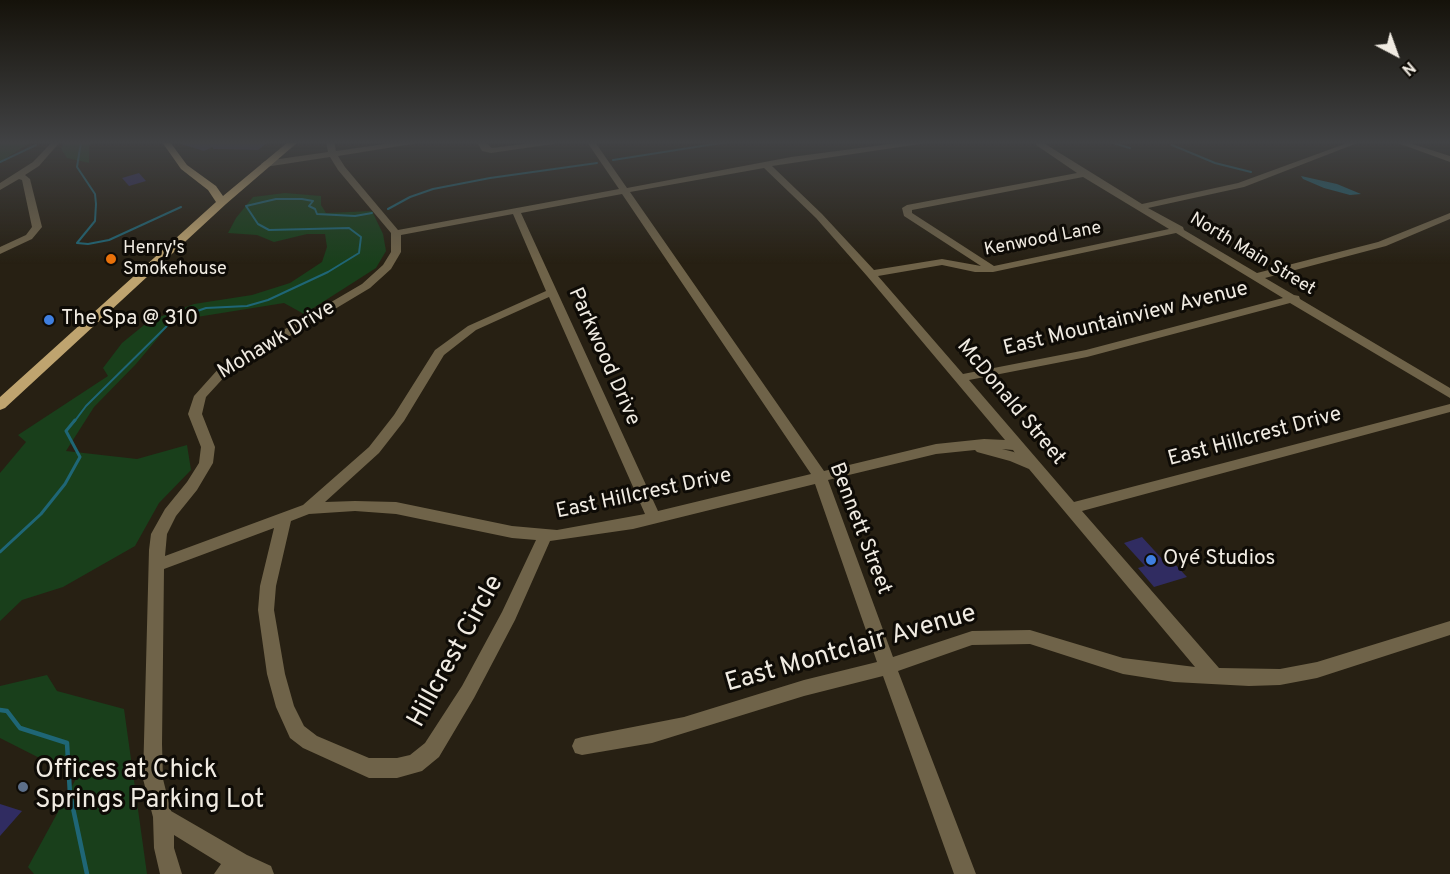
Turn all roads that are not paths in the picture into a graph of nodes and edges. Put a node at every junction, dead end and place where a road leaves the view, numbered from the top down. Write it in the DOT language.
graph roads {
  1 [pos="27,183"];
  2 [pos="205,183"];
  3 [pos="221,183"];
  4 [pos="244,183"];
  5 [pos="354,183"];
  6 [pos="618,183"];
  7 [pos="664,183"];
  8 [pos="784,183"];
  9 [pos="1038,183"];
  10 [pos="1105,183"];
  11 [pos="1247,183"];
  12 [pos="623,190"];
  13 [pos="234,192"];
  14 [pos="222,202"];
  15 [pos="1145,207"];
  16 [pos="516,211"];
  17 [pos="1450,216"];
  18 [pos="1435,222"];
  19 [pos="1181,228"];
  20 [pos="1450,228"];
  21 [pos="396,233"];
  22 [pos="0,251"];
  23 [pos="993,269"];
  24 [pos="871,274"];
  25 [pos="1259,276"];
  26 [pos="552,292"];
  27 [pos="1296,298"];
  28 [pos="960,378"];
  29 [pos="1450,386"];
  30 [pos="1450,394"];
  31 [pos="0,405"];
  32 [pos="1450,408"];
  33 [pos="968,445"];
  34 [pos="1017,445"];
  35 [pos="1036,468"];
  36 [pos="820,477"];
  37 [pos="1071,508"];
  38 [pos="308,509"];
  39 [pos="284,518"];
  40 [pos="654,518"];
  41 [pos="545,536"];
  42 [pos="157,565"];
  43 [pos="1450,628"];
  44 [pos="888,667"];
  45 [pos="1214,676"];
  46 [pos="582,746"];
  47 [pos="163,817"];
  48 [pos="232,868"];
  49 [pos="171,874"];
  50 [pos="263,874"];
  51 [pos="965,874"];
  1 -- 22 [label="street"];
  2 -- 14 [label="main road"];
  3 -- 13 [label="main road"];
  4 -- 13 [label="main road"];
  5 -- 21 [label="street"];
  6 -- 12 [label="street, Bennett Street"];
  7 -- 12 [label="street"];
  8 -- 24 [label="street, McDonald Street"];
  9 -- 23 [label="street"];
  10 -- 15 [label="street, North Main Street"];
  11 -- 15 [label="street"];
  12 -- 16 [label="street"];
  12 -- 36 [label="street, Bennett Street"];
  13 -- 14 [label="main road"];
  14 -- 31 [label="main road"];
  15 -- 19 [label="street, North Main Street"];
  16 -- 21 [label="street"];
  16 -- 26 [label="street, Parkwood Drive"];
  17 -- 18 [label="street"];
  18 -- 20 [label="street"];
  18 -- 25 [label="street"];
  19 -- 23 [label="street, Kenwood Lane"];
  19 -- 25 [label="street, North Main Street"];
  21 -- 42 [label="street, Mohawk Drive"];
  23 -- 24 [label="street, Kenwood Lane"];
  24 -- 28 [label="street, McDonald Street"];
  25 -- 27 [label="street, North Main Street"];
  26 -- 38 [label="street"];
  26 -- 40 [label="street, Parkwood Drive"];
  27 -- 28 [label="street, East Mountainview Avenue"];
  27 -- 29 [label="street, North Main Street"];
  27 -- 30 [label="street, North Main Street"];
  28 -- 34 [label="street, McDonald Street"];
  32 -- 37 [label="street, East Hillcrest Drive"];
  33 -- 34 [label="street, East Hillcrest Drive"];
  33 -- 35 [label="street, East Hillcrest Drive"];
  33 -- 36 [label="street, East Hillcrest Drive"];
  34 -- 35 [label="street, McDonald Street"];
  35 -- 37 [label="street, McDonald Street"];
  36 -- 40 [label="street, East Hillcrest Drive"];
  36 -- 44 [label="street, Bennett Street"];
  37 -- 45 [label="street, McDonald Street"];
  38 -- 39 [label="street, East Hillcrest Drive"];
  38 -- 41 [label="street, East Hillcrest Drive"];
  39 -- 41 [label="street, Hillcrest Circle"];
  39 -- 42 [label="street, East Hillcrest Drive"];
  40 -- 41 [label="street, East Hillcrest Drive"];
  42 -- 47 [label="street, Mohawk Drive"];
  43 -- 45 [label="street, East Montclair Avenue"];
  44 -- 45 [label="street, East Montclair Avenue"];
  44 -- 46 [label="street, East Montclair Avenue"];
  44 -- 51 [label="street, Bennett Street"];
  47 -- 48 [label="street"];
  47 -- 49 [label="street, Mohawk Drive"];
  48 -- 50 [label="street"];
}
